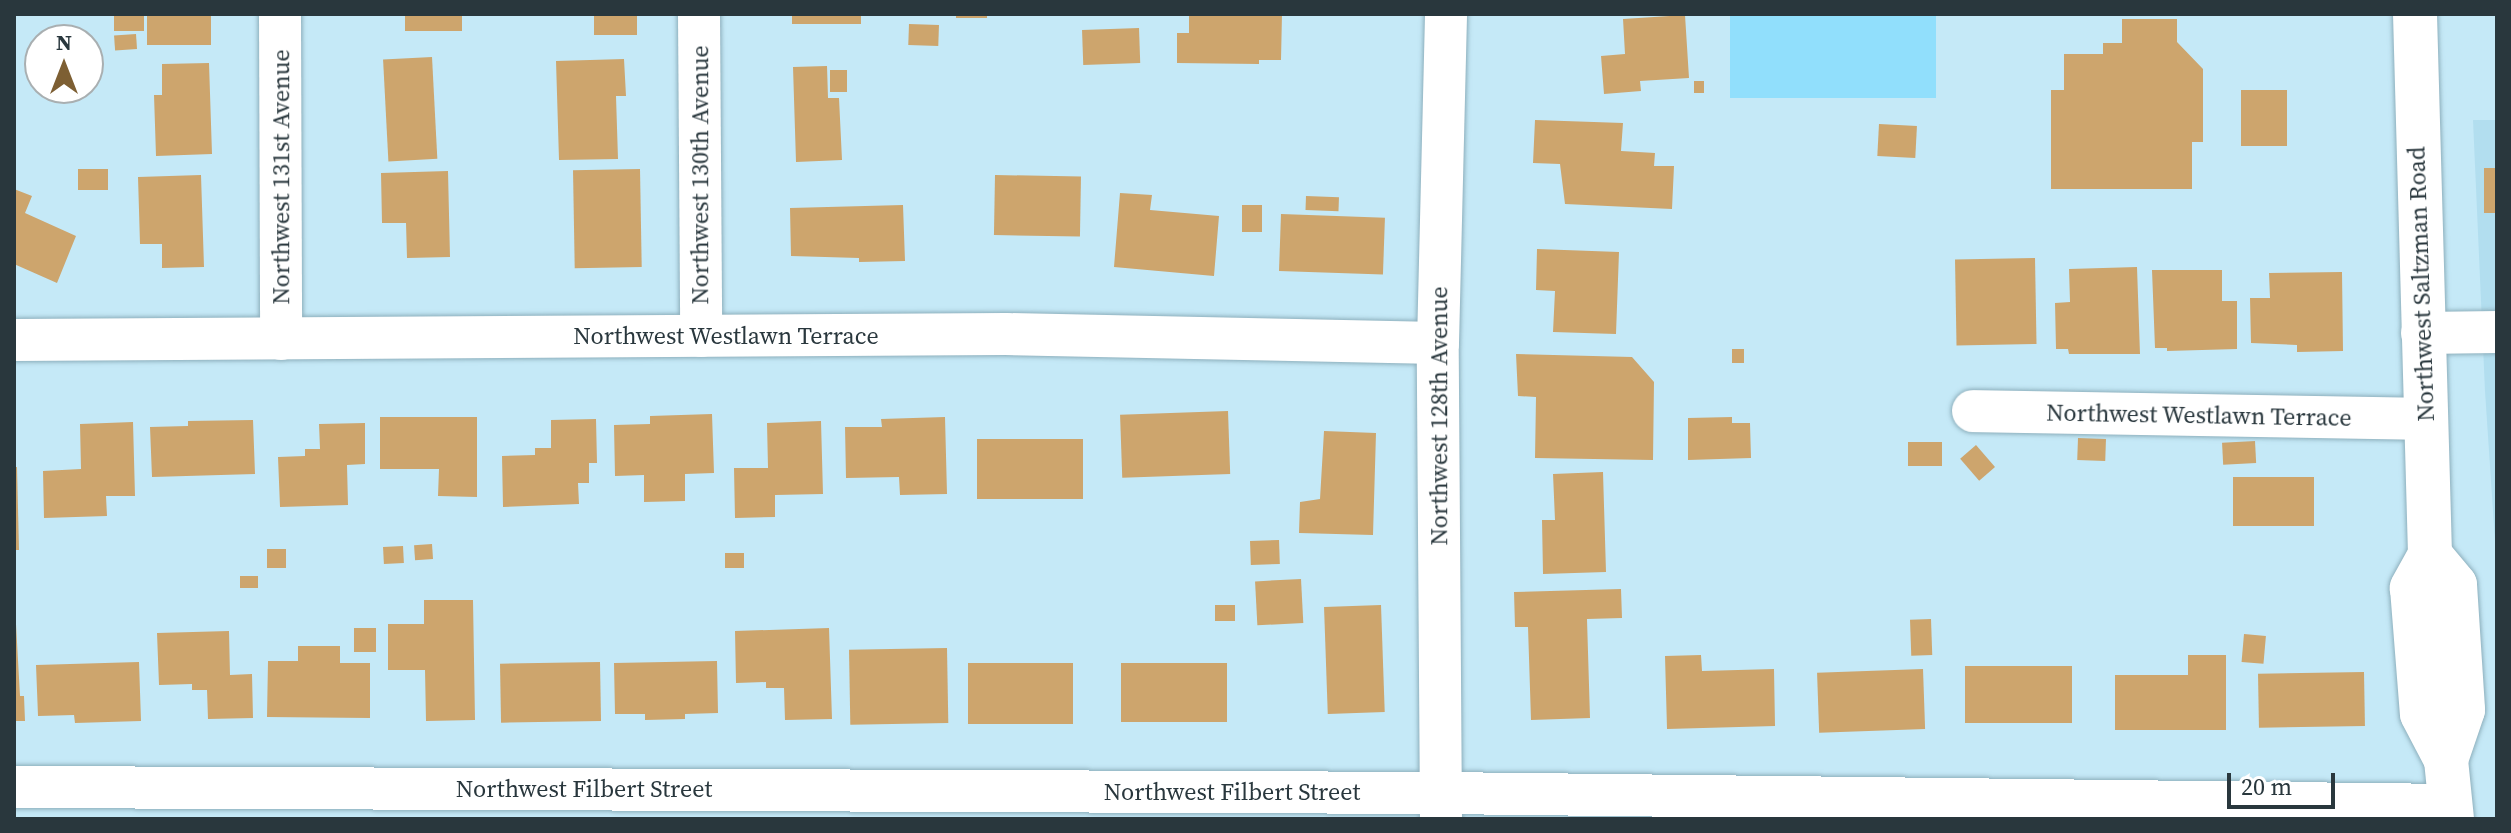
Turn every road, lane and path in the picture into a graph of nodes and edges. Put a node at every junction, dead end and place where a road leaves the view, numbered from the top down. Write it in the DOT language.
graph roads {
  1 [pos="280,14"];
  2 [pos="699,14"];
  3 [pos="1446,14"];
  4 [pos="2415,14"];
  5 [pos="2497,332"];
  6 [pos="2422,333"];
  7 [pos="701,336"];
  8 [pos="281,339"];
  9 [pos="14,340"];
  10 [pos="1438,343"];
  11 [pos="1973,411"];
  12 [pos="2425,419"];
  13 [pos="14,787"];
  14 [pos="100,803"];
  15 [pos="657,804"];
  16 [pos="1441,806"];
  17 [pos="2452,812"];
  1 -- 8 [label="street, Northwest 131st Avenue"];
  2 -- 7 [label="street, Northwest 130th Avenue"];
  3 -- 10 [label="street, Northwest 128th Avenue"];
  4 -- 6 [label="main road, Northwest Saltzman Road"];
  5 -- 6 [label="street"];
  6 -- 12 [label="main road, Northwest Saltzman Road"];
  7 -- 8 [label="street, Northwest Westlawn Terrace"];
  7 -- 10 [label="street, Northwest Westlawn Terrace"];
  8 -- 9 [label="street, Northwest Westlawn Terrace"];
  10 -- 16 [label="street, Northwest 128th Avenue"];
  11 -- 12 [label="street, Northwest Westlawn Terrace"];
  12 -- 17 [label="main road, Northwest Saltzman Road"];
  13 -- 14 [label="street, Northwest Filbert Street"];
  14 -- 15 [label="street, Northwest Filbert Street"];
  15 -- 16 [label="street, Northwest Filbert Street"];
  16 -- 17 [label="street, Northwest Filbert Street"];
}
